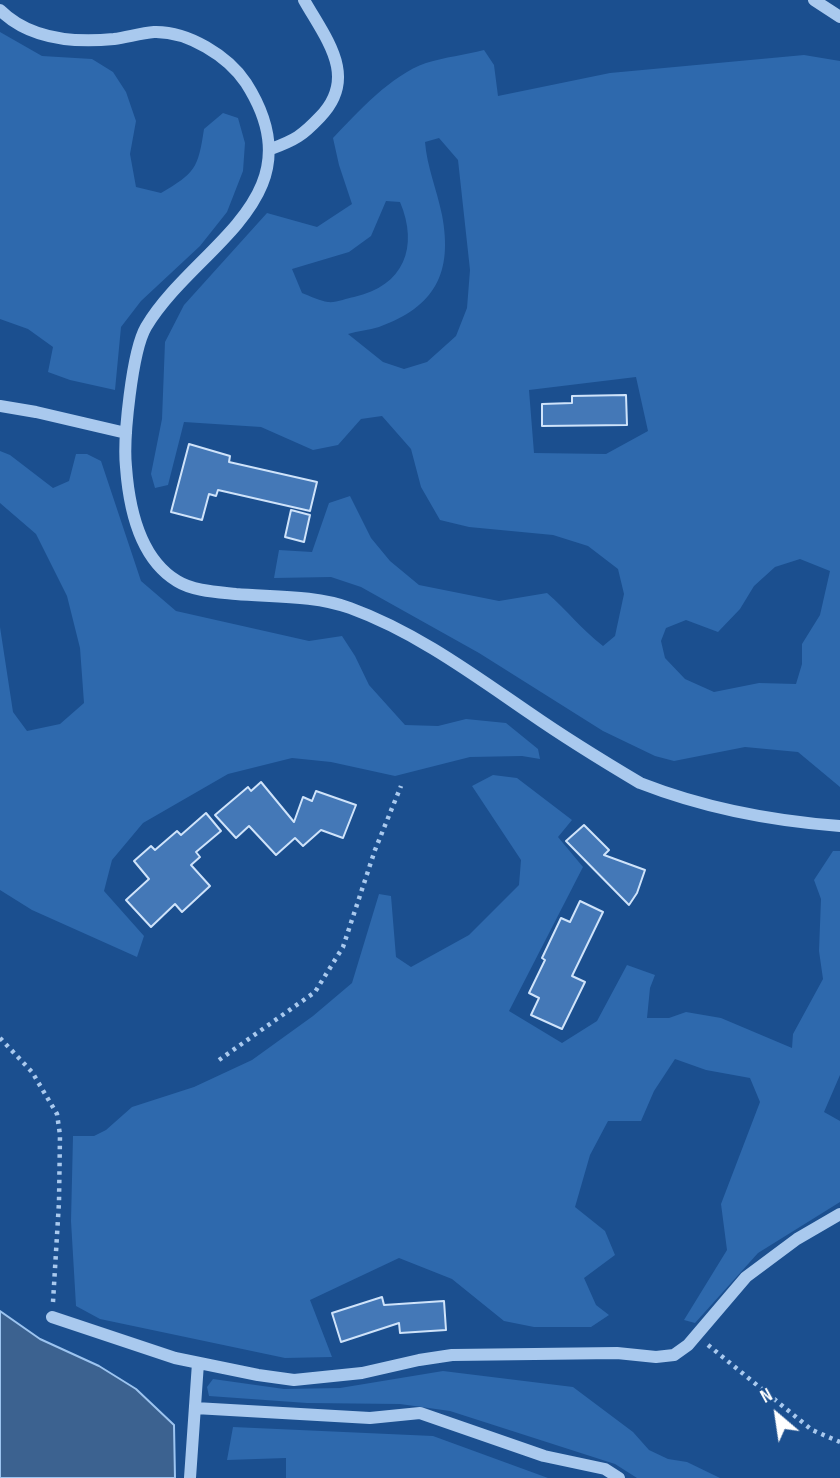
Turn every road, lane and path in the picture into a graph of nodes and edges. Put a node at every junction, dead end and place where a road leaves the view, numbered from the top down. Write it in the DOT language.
graph roads {
  1 [pos="304,0"];
  2 [pos="814,0"];
  3 [pos="0,10"];
  4 [pos="840,17"];
  5 [pos="271,149"];
  6 [pos="0,406"];
  7 [pos="126,433"];
  8 [pos="401,786"];
  9 [pos="840,826"];
  10 [pos="0,1038"];
  11 [pos="219,1060"];
  12 [pos="840,1214"];
  13 [pos="52,1317"];
  14 [pos="697,1336"];
  15 [pos="198,1363"];
  16 [pos="195,1408"];
  17 [pos="840,1442"];
  18 [pos="190,1478"];
  19 [pos="619,1478"];
  1 -- 5 [label="street"];
  2 -- 4 [label="street"];
  3 -- 5 [label="street"];
  5 -- 7 [label="street"];
  6 -- 7 [label="street"];
  7 -- 9 [label="street"];
  8 -- 11 [label="path"];
  10 -- 13 [label="path"];
  12 -- 14 [label="street"];
  13 -- 15 [label="street"];
  14 -- 15 [label="street"];
  14 -- 17 [label="path"];
  15 -- 16 [label="street"];
  16 -- 18 [label="street"];
  16 -- 19 [label="street"];
}
